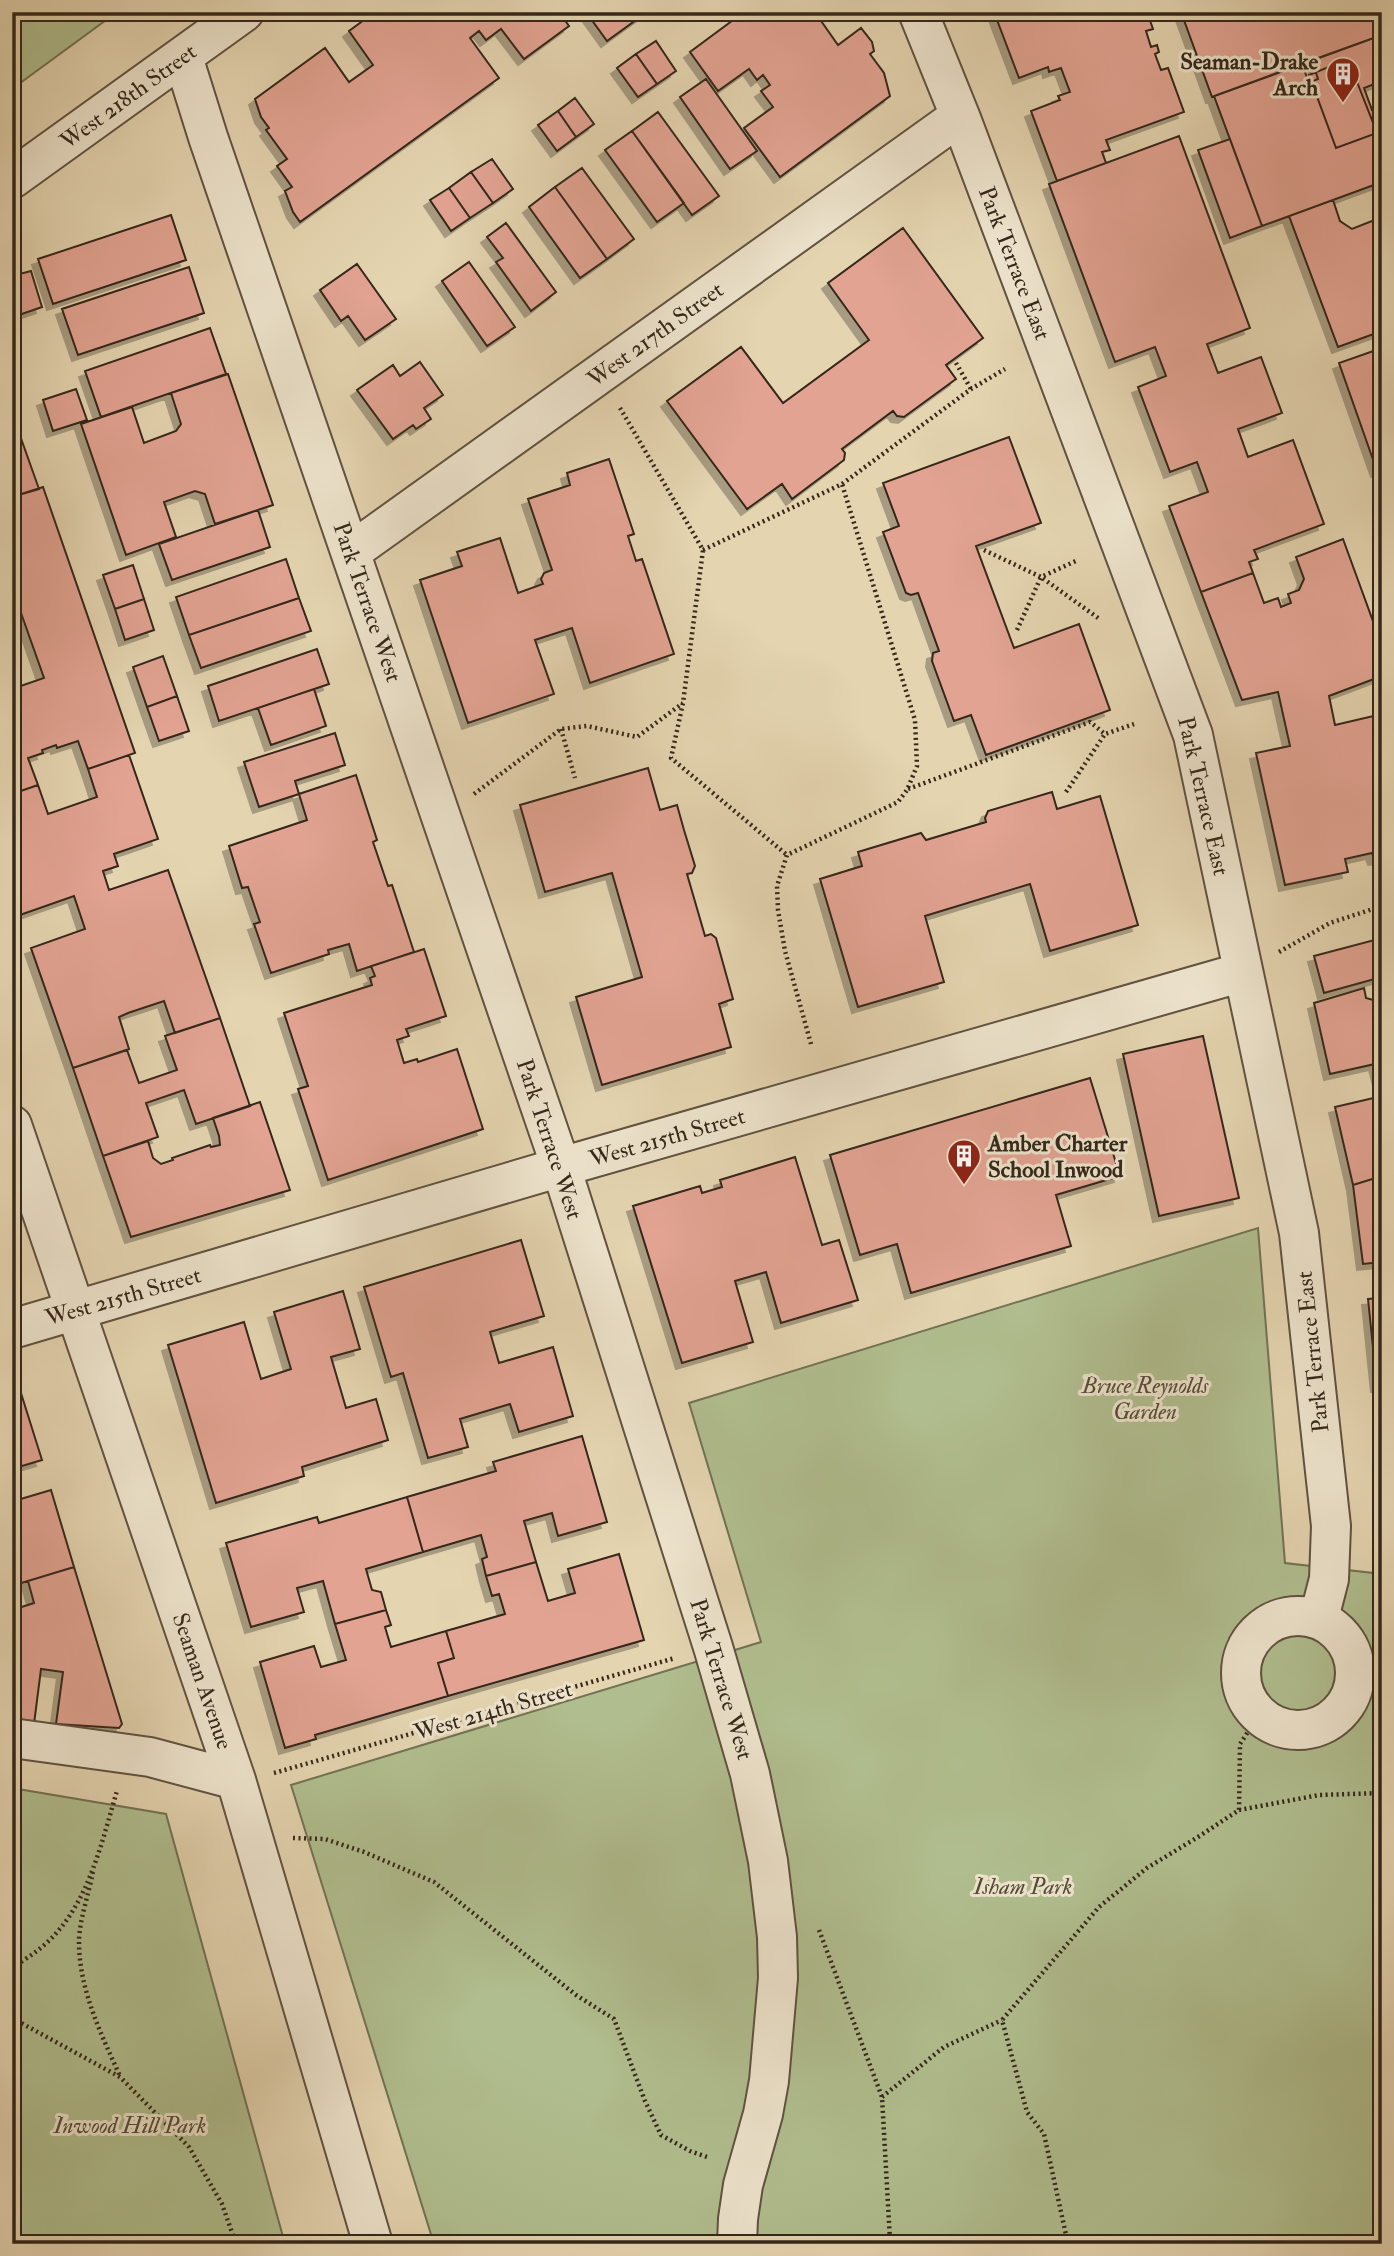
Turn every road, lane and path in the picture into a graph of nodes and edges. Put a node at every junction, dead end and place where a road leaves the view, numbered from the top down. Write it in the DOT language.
graph roads {
  1 [pos="244,12"];
  2 [pos="918,12"];
  3 [pos="183,57"];
  4 [pos="960,116"];
  5 [pos="12,179"];
  6 [pos="956,363"];
  7 [pos="1005,369"];
  8 [pos="971,389"];
  9 [pos="620,408"];
  10 [pos="842,484"];
  11 [pos="704,550"];
  12 [pos="984,550"];
  13 [pos="351,552"];
  14 [pos="1078,560"];
  15 [pos="1041,577"];
  16 [pos="1101,620"];
  17 [pos="1017,630"];
  18 [pos="683,703"];
  19 [pos="1134,724"];
  20 [pos="561,729"];
  21 [pos="1105,734"];
  22 [pos="575,778"];
  23 [pos="907,790"];
  24 [pos="1066,792"];
  25 [pos="467,799"];
  26 [pos="787,855"];
  27 [pos="1382,906"];
  28 [pos="1278,952"];
  29 [pos="1243,972"];
  30 [pos="811,1044"];
  31 [pos="12,1125"];
  32 [pos="561,1167"];
  33 [pos="76,1310"];
  34 [pos="12,1329"];
  35 [pos="1319,1618"];
  36 [pos="713,1647"];
  37 [pos="1367,1694"];
  38 [pos="1259,1715"];
  39 [pos="12,1738"];
  40 [pos="254,1777"];
  41 [pos="117,1791"];
  42 [pos="1382,1793"];
  43 [pos="1239,1810"];
  44 [pos="292,1838"];
  45 [pos="93,1872"];
  46 [pos="815,1918"];
  47 [pos="12,1968"];
  48 [pos="12,2018"];
  49 [pos="1002,2020"];
  50 [pos="120,2077"];
  51 [pos="882,2097"];
  52 [pos="707,2157"];
  53 [pos="890,2240"];
  54 [pos="236,2244"];
  55 [pos="373,2244"];
  56 [pos="737,2244"];
  57 [pos="874,2244"];
  58 [pos="911,2244"];
  59 [pos="1068,2244"];
  1 -- 3 [label="street, West 218th Street"];
  2 -- 4 [label="street, Park Terrace East"];
  3 -- 5 [label="street, West 218th Street"];
  3 -- 13 [label="street, Park Terrace West"];
  4 -- 13 [label="street, West 217th Street"];
  4 -- 29 [label="street, Park Terrace East"];
  6 -- 8 [label="path"];
  7 -- 8 [label="path"];
  8 -- 10 [label="path"];
  9 -- 11 [label="path"];
  10 -- 11 [label="path"];
  10 -- 23 [label="path"];
  11 -- 18 [label="path"];
  12 -- 15 [label="path"];
  13 -- 32 [label="street, Park Terrace West"];
  14 -- 15 [label="path"];
  15 -- 16 [label="path"];
  15 -- 17 [label="path"];
  18 -- 20 [label="path"];
  18 -- 26 [label="path"];
  19 -- 21 [label="path"];
  20 -- 22 [label="path"];
  20 -- 25 [label="path"];
  21 -- 23 [label="path"];
  21 -- 24 [label="path"];
  23 -- 26 [label="path"];
  26 -- 30 [label="path"];
  27 -- 28 [label="path"];
  29 -- 32 [label="street, West 215th Street"];
  29 -- 35 [label="street, Park Terrace East"];
  31 -- 33 [label="street, Seaman Avenue"];
  32 -- 33 [label="street, West 215th Street"];
  32 -- 36 [label="street, Park Terrace West"];
  33 -- 34 [label="street, West 215th Street"];
  33 -- 40 [label="street, Seaman Avenue"];
  35 -- 37 [label="street"];
  35 -- 38 [label="street"];
  36 -- 40 [label="path, West 214th Street"];
  36 -- 56 [label="street, Park Terrace West"];
  37 -- 38 [label="street"];
  38 -- 43 [label="path"];
  39 -- 40 [label="street"];
  40 -- 55 [label="street, Seaman Avenue"];
  41 -- 45 [label="path"];
  42 -- 43 [label="path"];
  43 -- 49 [label="path"];
  44 -- 52 [label="path"];
  45 -- 47 [label="path"];
  45 -- 50 [label="path"];
  46 -- 51 [label="path"];
  48 -- 50 [label="path"];
  49 -- 51 [label="path"];
  49 -- 59 [label="path"];
  50 -- 54 [label="path"];
  51 -- 53 [label="path"];
  53 -- 57 [label="path"];
  53 -- 58 [label="path"];
}
